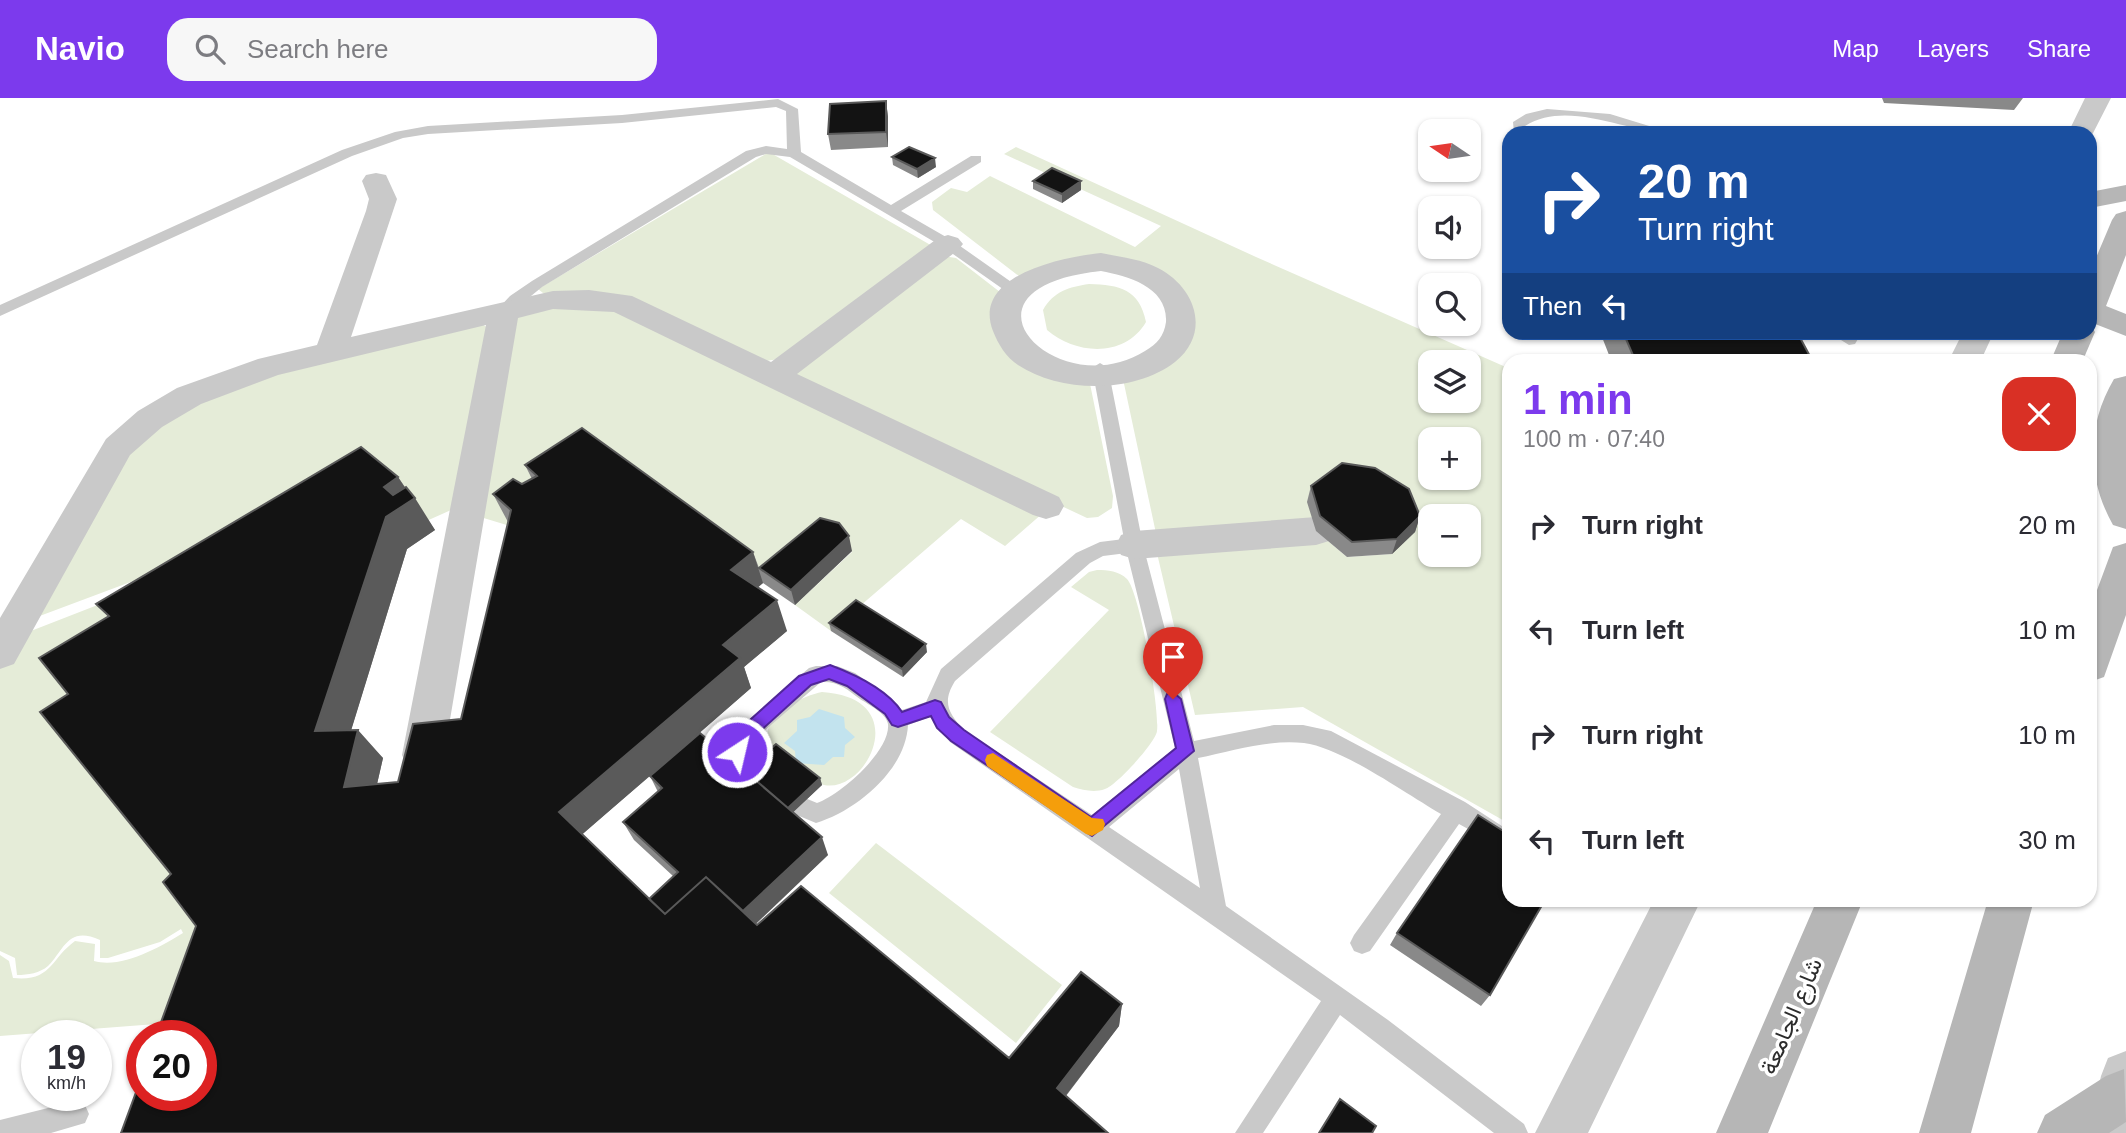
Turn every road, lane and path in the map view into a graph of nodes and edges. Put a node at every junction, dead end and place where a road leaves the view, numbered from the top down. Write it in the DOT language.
graph roads {
  1 [pos="2098,98"];
  2 [pos="1518,126"];
  3 [pos="1643,126"];
  4 [pos="2084,126"];
  5 [pos="794,155"];
  6 [pos="976,159"];
  7 [pos="376,181"];
  8 [pos="2126,193"];
  9 [pos="2097,199"];
  10 [pos="893,210"];
  11 [pos="2126,220"];
  12 [pos="948,244"];
  13 [pos="2097,292"];
  14 [pos="1019,294"];
  15 [pos="0,311"];
  16 [pos="504,311"];
  17 [pos="2097,312"];
  18 [pos="2126,326"];
  19 [pos="331,349"];
  20 [pos="1100,372"];
  21 [pos="772,377"];
  22 [pos="2126,387"];
  23 [pos="1046,506"];
  24 [pos="2126,516"];
  25 [pos="1316,531"];
  26 [pos="1134,545"];
  27 [pos="2126,557"];
  28 [pos="2097,645"];
  29 [pos="0,653"];
  30 [pos="935,707"];
  31 [pos="898,720"];
  32 [pos="1186,751"];
  33 [pos="423,755"];
  34 [pos="757,770"];
  35 [pos="800,806"];
  36 [pos="1457,809"];
  37 [pos="1092,828"];
  38 [pos="1502,837"];
  39 [pos="1674,907"];
  40 [pos="1837,907"];
  41 [pos="2009,907"];
  42 [pos="1216,912"];
  43 [pos="1362,943"];
  44 [pos="1336,999"];
  45 [pos="2121,1101"];
  46 [pos="76,1114"];
  47 [pos="0,1133"];
  48 [pos="1248,1133"];
  49 [pos="1515,1133"];
  50 [pos="1561,1133"];
  51 [pos="1742,1133"];
  52 [pos="1945,1133"];
  53 [pos="2063,1133"];
  1 -- 4 [label="street"];
  2 -- 3 [label="lane"];
  5 -- 10 [label="lane"];
  5 -- 15 [label="lane"];
  5 -- 16 [label="lane"];
  6 -- 10 [label="lane"];
  7 -- 19 [label="street"];
  8 -- 9 [label="main road"];
  10 -- 12 [label="lane"];
  11 -- 13 [label="main road"];
  12 -- 14 [label="lane"];
  12 -- 21 [label="street"];
  14 -- 20 [label="street"];
  14 -- 20 [label="street"];
  16 -- 19 [label="street"];
  16 -- 21 [label="street"];
  16 -- 33 [label="street"];
  17 -- 18 [label="main road"];
  19 -- 29 [label="street"];
  20 -- 26 [label="lane"];
  21 -- 23 [label="street"];
  22 -- 24 [label="main road"];
  25 -- 26 [label="street"];
  26 -- 30 [label="lane"];
  26 -- 32 [label="lane"];
  27 -- 28 [label="main road"];
  30 -- 31 [label="lane"];
  30 -- 37 [label="lane"];
  31 -- 34 [label="lane"];
  31 -- 35 [label="lane"];
  32 -- 36 [label="lane"];
  32 -- 37 [label="lane"];
  32 -- 42 [label="lane"];
  36 -- 38 [label="lane"];
  36 -- 43 [label="lane"];
  37 -- 42 [label="lane"];
  39 -- 50 [label="street"];
  40 -- 51 [label="main road, شارع الجامعة"];
  41 -- 52 [label="main road"];
  42 -- 44 [label="lane"];
  44 -- 48 [label="lane"];
  44 -- 49 [label="lane"];
  45 -- 53 [label="main road"];
  46 -- 47 [label="lane"];
}
